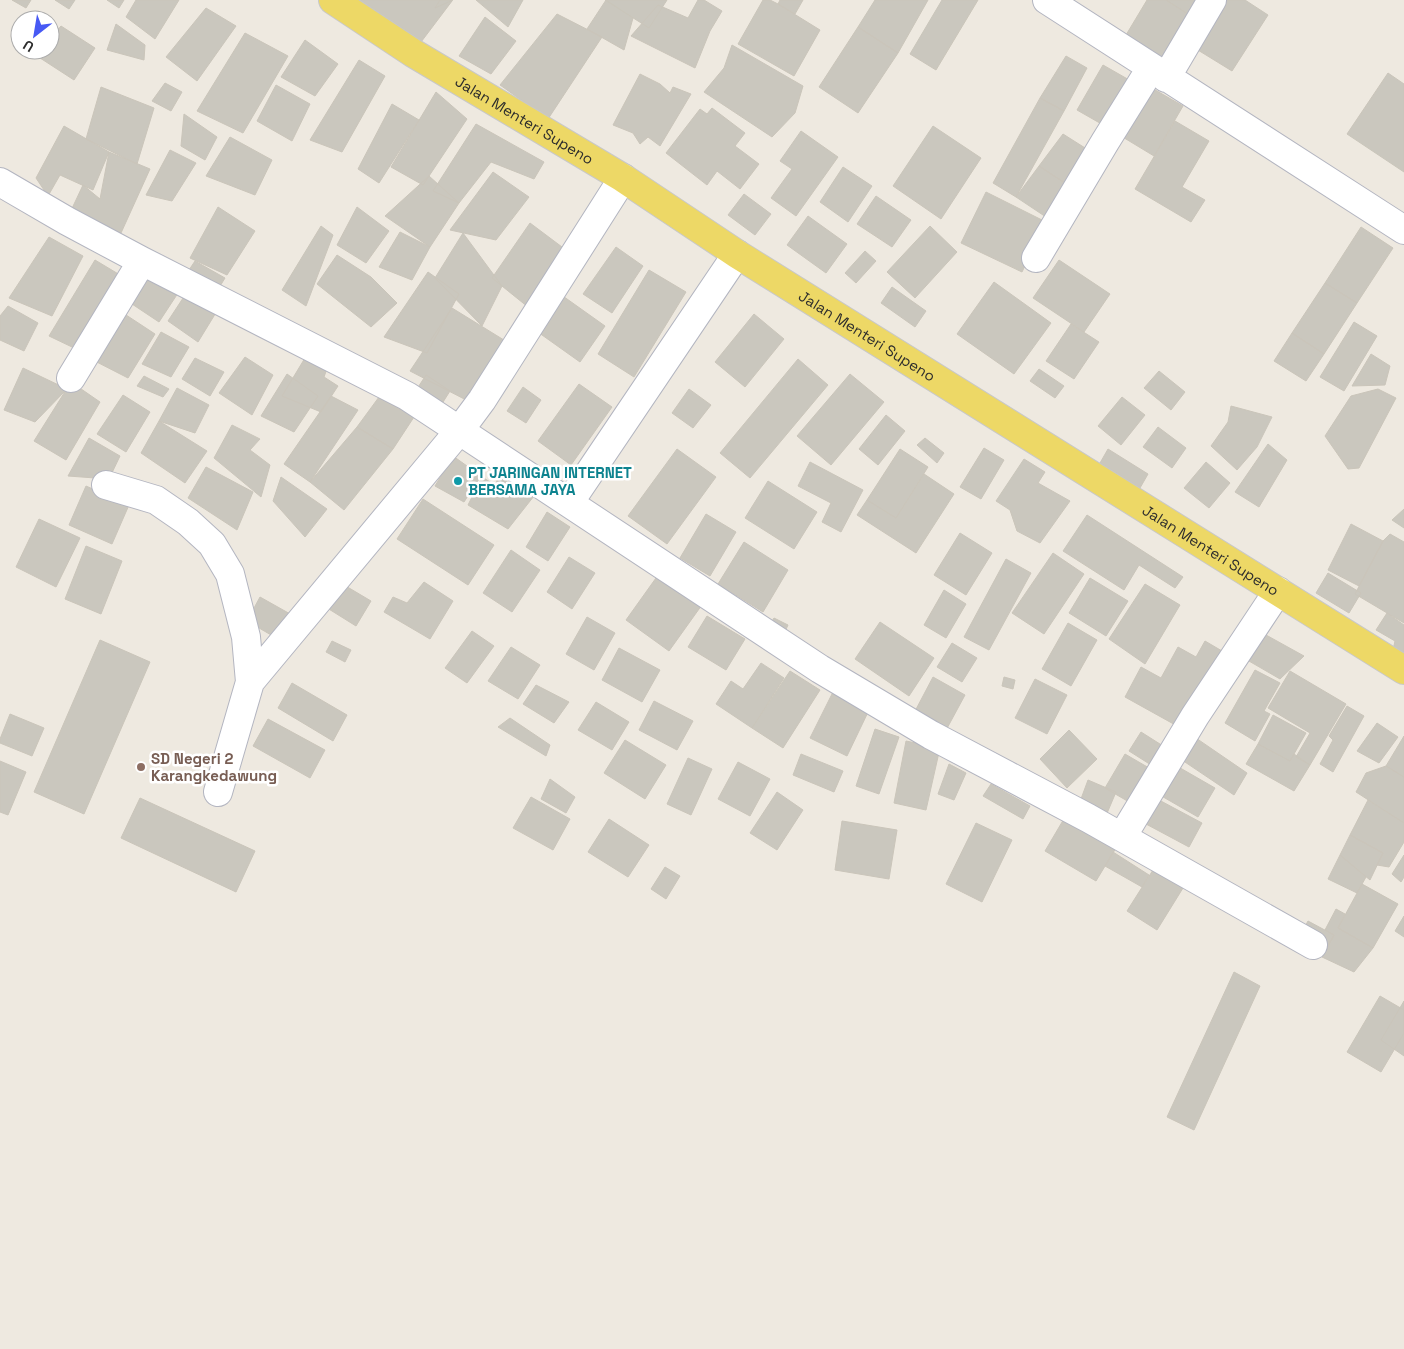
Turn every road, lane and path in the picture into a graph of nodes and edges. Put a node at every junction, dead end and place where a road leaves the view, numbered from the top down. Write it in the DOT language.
graph roads {
  1 [pos="333,0"];
  2 [pos="1047,0"];
  3 [pos="1212,0"];
  4 [pos="1158,73"];
  5 [pos="623,178"];
  6 [pos="0,182"];
  7 [pos="1404,230"];
  8 [pos="737,254"];
  9 [pos="1036,258"];
  10 [pos="142,261"];
  11 [pos="71,378"];
  12 [pos="459,431"];
  13 [pos="106,485"];
  14 [pos="569,503"];
  15 [pos="1278,591"];
  16 [pos="1404,670"];
  17 [pos="250,682"];
  18 [pos="218,792"];
  19 [pos="1122,837"];
  20 [pos="1313,945"];
  1 -- 5 [label="main road, Jalan Menteri Supeno"];
  2 -- 4 [label="street"];
  3 -- 4 [label="street"];
  4 -- 7 [label="street"];
  4 -- 9 [label="street"];
  5 -- 8 [label="main road, Jalan Menteri Supeno"];
  5 -- 12 [label="street"];
  6 -- 10 [label="street"];
  8 -- 14 [label="street"];
  8 -- 15 [label="main road, Jalan Menteri Supeno"];
  10 -- 11 [label="street"];
  10 -- 12 [label="street"];
  12 -- 14 [label="street"];
  12 -- 17 [label="street"];
  13 -- 17 [label="street"];
  14 -- 19 [label="street"];
  15 -- 16 [label="main road, Jalan Menteri Supeno"];
  15 -- 19 [label="street"];
  17 -- 18 [label="street"];
  19 -- 20 [label="street"];
}
